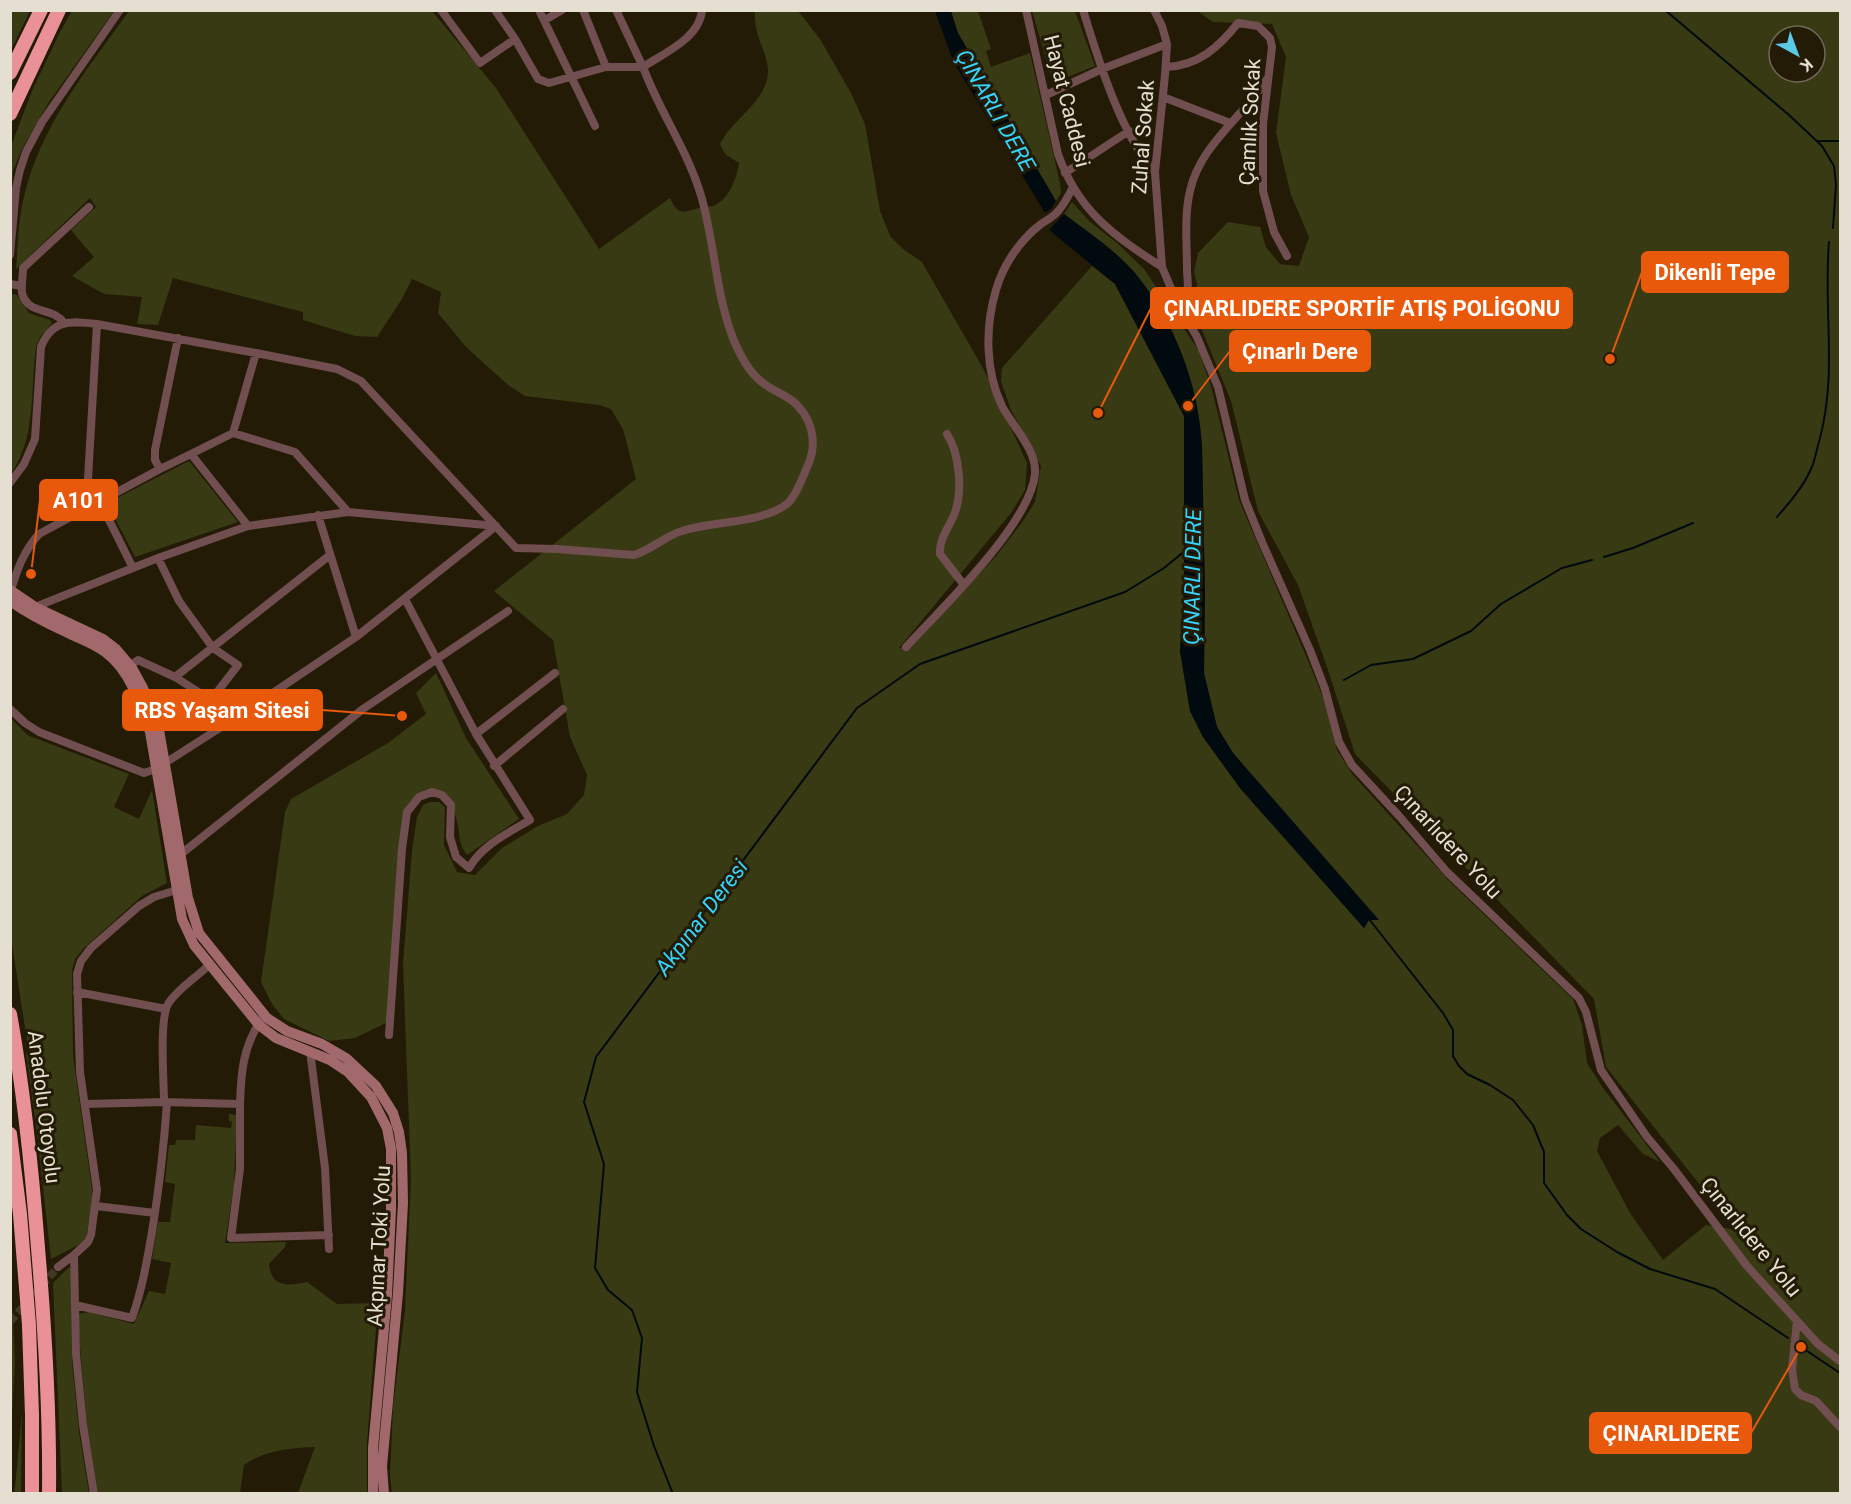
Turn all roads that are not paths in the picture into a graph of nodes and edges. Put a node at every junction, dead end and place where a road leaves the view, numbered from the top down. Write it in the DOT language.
graph roads {
  1 [pos="41,10"];
  2 [pos="59,10"];
  3 [pos="120,10"];
  4 [pos="441,10"];
  5 [pos="495,10"];
  6 [pos="539,10"];
  7 [pos="562,10"];
  8 [pos="583,10"];
  9 [pos="616,10"];
  10 [pos="702,10"];
  11 [pos="1026,10"];
  12 [pos="1083,10"];
  13 [pos="1154,10"];
  14 [pos="545,20"];
  15 [pos="515,39"];
  16 [pos="1167,44"];
  17 [pos="606,67"];
  18 [pos="643,67"];
  19 [pos="1166,67"];
  20 [pos="1102,69"];
  21 [pos="10,73"];
  22 [pos="1270,75"];
  23 [pos="572,77"];
  24 [pos="1046,95"];
  25 [pos="1163,97"];
  26 [pos="10,114"];
  27 [pos="1230,123"];
  28 [pos="595,126"];
  29 [pos="1129,131"];
  30 [pos="1155,172"];
  31 [pos="1065,173"];
  32 [pos="1073,187"];
  33 [pos="89,207"];
  34 [pos="10,255"];
  35 [pos="1287,256"];
  36 [pos="1162,267"];
  37 [pos="10,285"];
  38 [pos="22,286"];
  39 [pos="1178,303"];
  40 [pos="64,323"];
  41 [pos="97,324"];
  42 [pos="178,338"];
  43 [pos="256,352"];
  44 [pos="233,433"];
  45 [pos="947,434"];
  46 [pos="191,454"];
  47 [pos="160,469"];
  48 [pos="10,483"];
  49 [pos="97,503"];
  50 [pos="348,512"];
  51 [pos="318,515"];
  52 [pos="248,526"];
  53 [pos="495,526"];
  54 [pos="330,555"];
  55 [pos="158,558"];
  56 [pos="133,568"];
  57 [pos="964,585"];
  58 [pos="11,591"];
  59 [pos="405,599"];
  60 [pos="10,601"];
  61 [pos="35,607"];
  62 [pos="508,611"];
  63 [pos="356,637"];
  64 [pos="906,647"];
  65 [pos="213,648"];
  66 [pos="436,661"];
  67 [pos="126,668"];
  68 [pos="555,673"];
  69 [pos="174,676"];
  70 [pos="211,700"];
  71 [pos="10,709"];
  72 [pos="564,709"];
  73 [pos="240,715"];
  74 [pos="476,734"];
  75 [pos="160,766"];
  76 [pos="494,766"];
  77 [pos="181,854"];
  78 [pos="182,888"];
  79 [pos="210,965"];
  80 [pos="77,992"];
  81 [pos="166,1008"];
  82 [pos="10,1014"];
  83 [pos="261,1019"];
  84 [pos="389,1035"];
  85 [pos="311,1045"];
  86 [pos="166,1102"];
  87 [pos="86,1104"];
  88 [pos="240,1104"];
  89 [pos="10,1134"];
  90 [pos="96,1206"];
  91 [pos="155,1213"];
  92 [pos="329,1235"];
  93 [pos="329,1249"];
  94 [pos="74,1255"];
  95 [pos="58,1267"];
  96 [pos="75,1305"];
  97 [pos="1797,1322"];
  98 [pos="1840,1361"];
  99 [pos="1840,1427"];
  100 [pos="32,1494"];
  101 [pos="49,1494"];
  102 [pos="94,1494"];
  103 [pos="373,1494"];
  104 [pos="384,1494"];
  1 -- 21 [label="highway"];
  2 -- 26 [label="highway"];
  3 -- 34 [label="street"];
  4 -- 15 [label="street"];
  5 -- 15 [label="street"];
  6 -- 14 [label="street"];
  7 -- 14 [label="street"];
  8 -- 17 [label="street"];
  9 -- 18 [label="street"];
  10 -- 18 [label="street"];
  11 -- 24 [label="street, Hayat Caddesi"];
  12 -- 20 [label="street"];
  13 -- 16 [label="street, Zuhal Sokak"];
  14 -- 23 [label="street"];
  15 -- 23 [label="street"];
  16 -- 19 [label="street, Zuhal Sokak"];
  16 -- 20 [label="street"];
  17 -- 18 [label="street"];
  17 -- 23 [label="street"];
  18 -- 53 [label="street"];
  19 -- 22 [label="street, Çamlık Sokak"];
  19 -- 25 [label="street, Zuhal Sokak"];
  20 -- 24 [label="street"];
  20 -- 29 [label="street"];
  22 -- 27 [label="street"];
  22 -- 35 [label="street, Çamlık Sokak"];
  23 -- 28 [label="street"];
  24 -- 31 [label="street, Hayat Caddesi"];
  25 -- 27 [label="street"];
  25 -- 30 [label="street, Zuhal Sokak"];
  27 -- 39 [label="street"];
  29 -- 30 [label="street"];
  29 -- 31 [label="street"];
  30 -- 36 [label="street, Zuhal Sokak"];
  31 -- 32 [label="street, Hayat Caddesi"];
  32 -- 36 [label="street, Hayat Caddesi"];
  32 -- 57 [label="street"];
  33 -- 38 [label="street"];
  36 -- 39 [label="street, Çınarlıdere Yolu"];
  37 -- 38 [label="street"];
  38 -- 40 [label="street"];
  39 -- 97 [label="street, Çınarlıdere Yolu"];
  40 -- 41 [label="street"];
  40 -- 48 [label="street"];
  41 -- 42 [label="street"];
  41 -- 49 [label="street"];
  42 -- 43 [label="street"];
  42 -- 47 [label="street"];
  43 -- 44 [label="street"];
  43 -- 53 [label="street"];
  44 -- 46 [label="street"];
  44 -- 50 [label="street"];
  45 -- 57 [label="street"];
  46 -- 47 [label="street"];
  46 -- 52 [label="street"];
  47 -- 49 [label="street"];
  49 -- 56 [label="street"];
  49 -- 58 [label="street"];
  50 -- 51 [label="street"];
  50 -- 53 [label="street"];
  51 -- 52 [label="street"];
  51 -- 54 [label="street"];
  52 -- 55 [label="street"];
  53 -- 59 [label="street"];
  54 -- 63 [label="street"];
  54 -- 65 [label="street"];
  55 -- 56 [label="street"];
  55 -- 65 [label="street"];
  56 -- 61 [label="street"];
  57 -- 64 [label="street"];
  58 -- 61 [label="main road"];
  59 -- 63 [label="street"];
  59 -- 66 [label="street"];
  60 -- 67 [label="main road"];
  61 -- 67 [label="main road"];
  62 -- 66 [label="street"];
  63 -- 73 [label="street"];
  65 -- 69 [label="street"];
  65 -- 70 [label="street"];
  66 -- 74 [label="street"];
  66 -- 77 [label="street"];
  67 -- 69 [label="street"];
  67 -- 75 [label="main road"];
  68 -- 74 [label="street"];
  69 -- 70 [label="street"];
  70 -- 73 [label="street"];
  71 -- 75 [label="street"];
  72 -- 76 [label="street"];
  73 -- 75 [label="street"];
  74 -- 76 [label="street"];
  75 -- 77 [label="main road"];
  75 -- 78 [label="main road"];
  76 -- 84 [label="street"];
  77 -- 78 [label="main road"];
  78 -- 79 [label="main road"];
  78 -- 80 [label="street"];
  78 -- 83 [label="main road"];
  79 -- 81 [label="street"];
  79 -- 83 [label="main road"];
  80 -- 81 [label="street"];
  80 -- 87 [label="street"];
  81 -- 86 [label="street"];
  82 -- 101 [label="highway, Anadolu Otoyolu"];
  83 -- 85 [label="main road"];
  83 -- 88 [label="street"];
  85 -- 92 [label="street"];
  85 -- 103 [label="main road, Akpınar Toki Yolu"];
  85 -- 104 [label="main road, Akpınar Toki Yolu"];
  86 -- 87 [label="street"];
  86 -- 88 [label="street"];
  86 -- 91 [label="street"];
  87 -- 90 [label="street"];
  88 -- 92 [label="street"];
  89 -- 100 [label="highway, Anadolu Otoyolu"];
  90 -- 91 [label="street"];
  90 -- 94 [label="street"];
  91 -- 96 [label="street"];
  92 -- 93 [label="street"];
  94 -- 95 [label="street"];
  94 -- 96 [label="street"];
  96 -- 102 [label="street"];
  97 -- 98 [label="street, Çınarlıdere Yolu"];
  97 -- 99 [label="street"];
}
